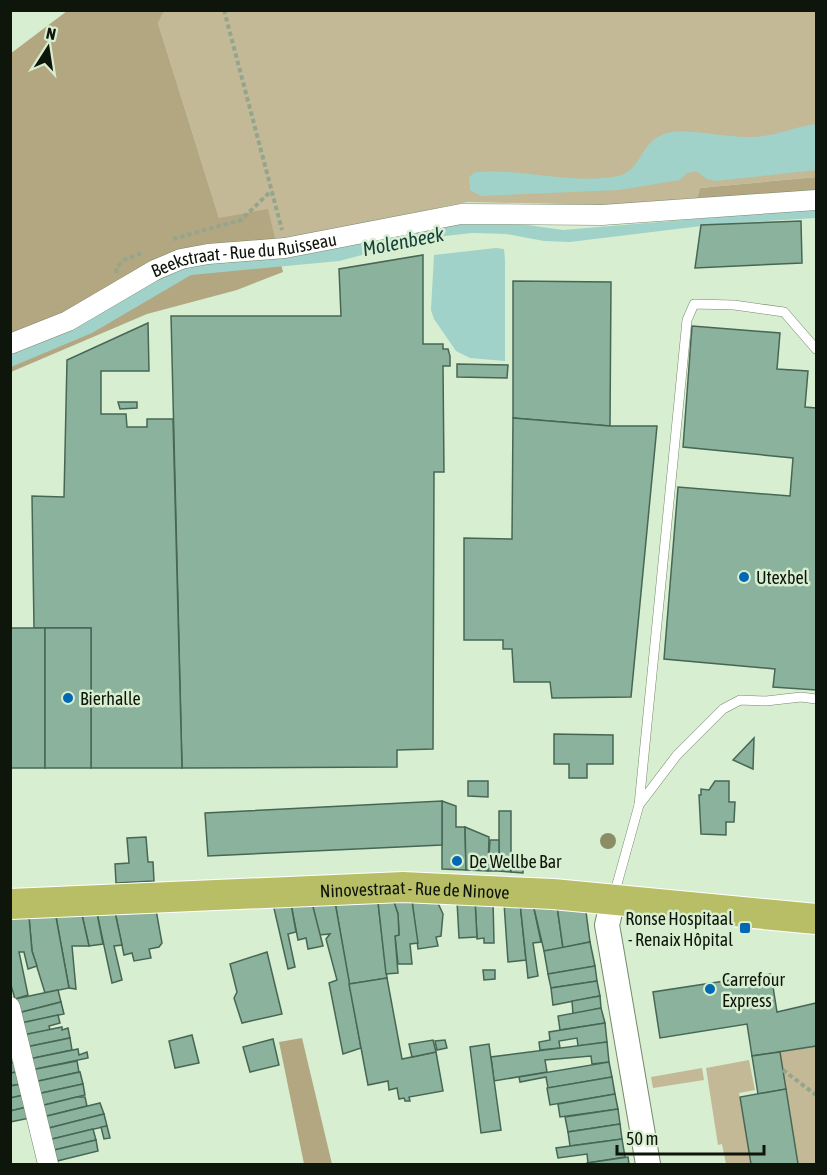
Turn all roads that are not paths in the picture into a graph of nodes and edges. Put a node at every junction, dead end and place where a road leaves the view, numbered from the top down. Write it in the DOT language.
graph roads {
  1 [pos="816,200"];
  2 [pos="10,344"];
  3 [pos="816,349"];
  4 [pos="816,699"];
  5 [pos="639,805"];
  6 [pos="613,900"];
  7 [pos="10,904"];
  8 [pos="816,919"];
  9 [pos="10,1007"];
  10 [pos="48,1164"];
  11 [pos="648,1164"];
  1 -- 2 [label="street, Beekstraat - Rue du Ruisseau"];
  3 -- 5 [label="lane"];
  4 -- 5 [label="lane"];
  5 -- 6 [label="lane"];
  6 -- 7 [label="main road, Ninovestraat - Rue de Ninove"];
  6 -- 8 [label="main road, Ninovestraat - Rue de Ninove"];
  6 -- 11 [label="street"];
  9 -- 10 [label="street"];
}
